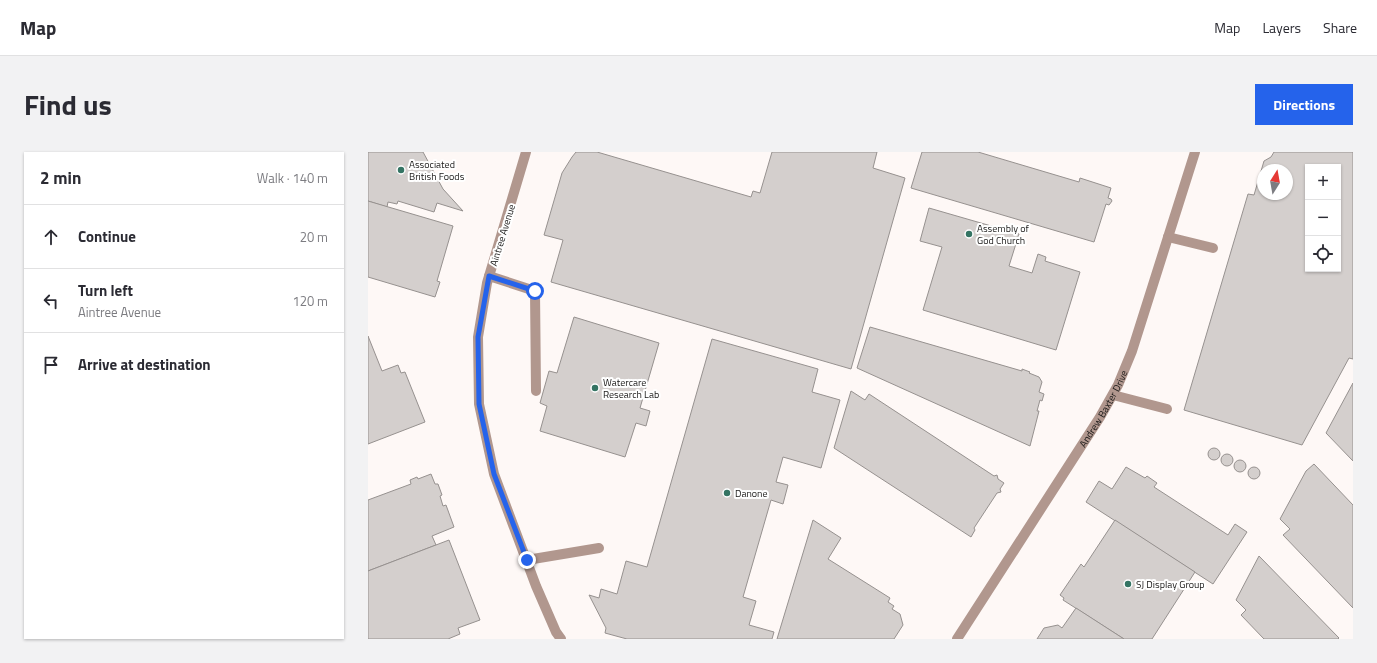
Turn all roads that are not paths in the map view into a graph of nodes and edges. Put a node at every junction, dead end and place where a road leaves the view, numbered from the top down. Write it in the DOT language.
graph roads {
  1 [pos="526,152"];
  2 [pos="1194,152"];
  3 [pos="1168,236"];
  4 [pos="1213,248"];
  5 [pos="489,276"];
  6 [pos="536,392"];
  7 [pos="1113,395"];
  8 [pos="1167,409"];
  9 [pos="599,548"];
  10 [pos="527,560"];
  11 [pos="561,639"];
  12 [pos="957,639"];
  1 -- 5 [label="street, Aintree Avenue"];
  2 -- 3 [label="street, Andrew Baxter Drive"];
  3 -- 4 [label="street"];
  3 -- 7 [label="street, Andrew Baxter Drive"];
  5 -- 6 [label="street"];
  5 -- 10 [label="street, Aintree Avenue"];
  7 -- 8 [label="street"];
  7 -- 12 [label="street, Andrew Baxter Drive"];
  9 -- 10 [label="street"];
  10 -- 11 [label="street, Aintree Avenue"];
}
